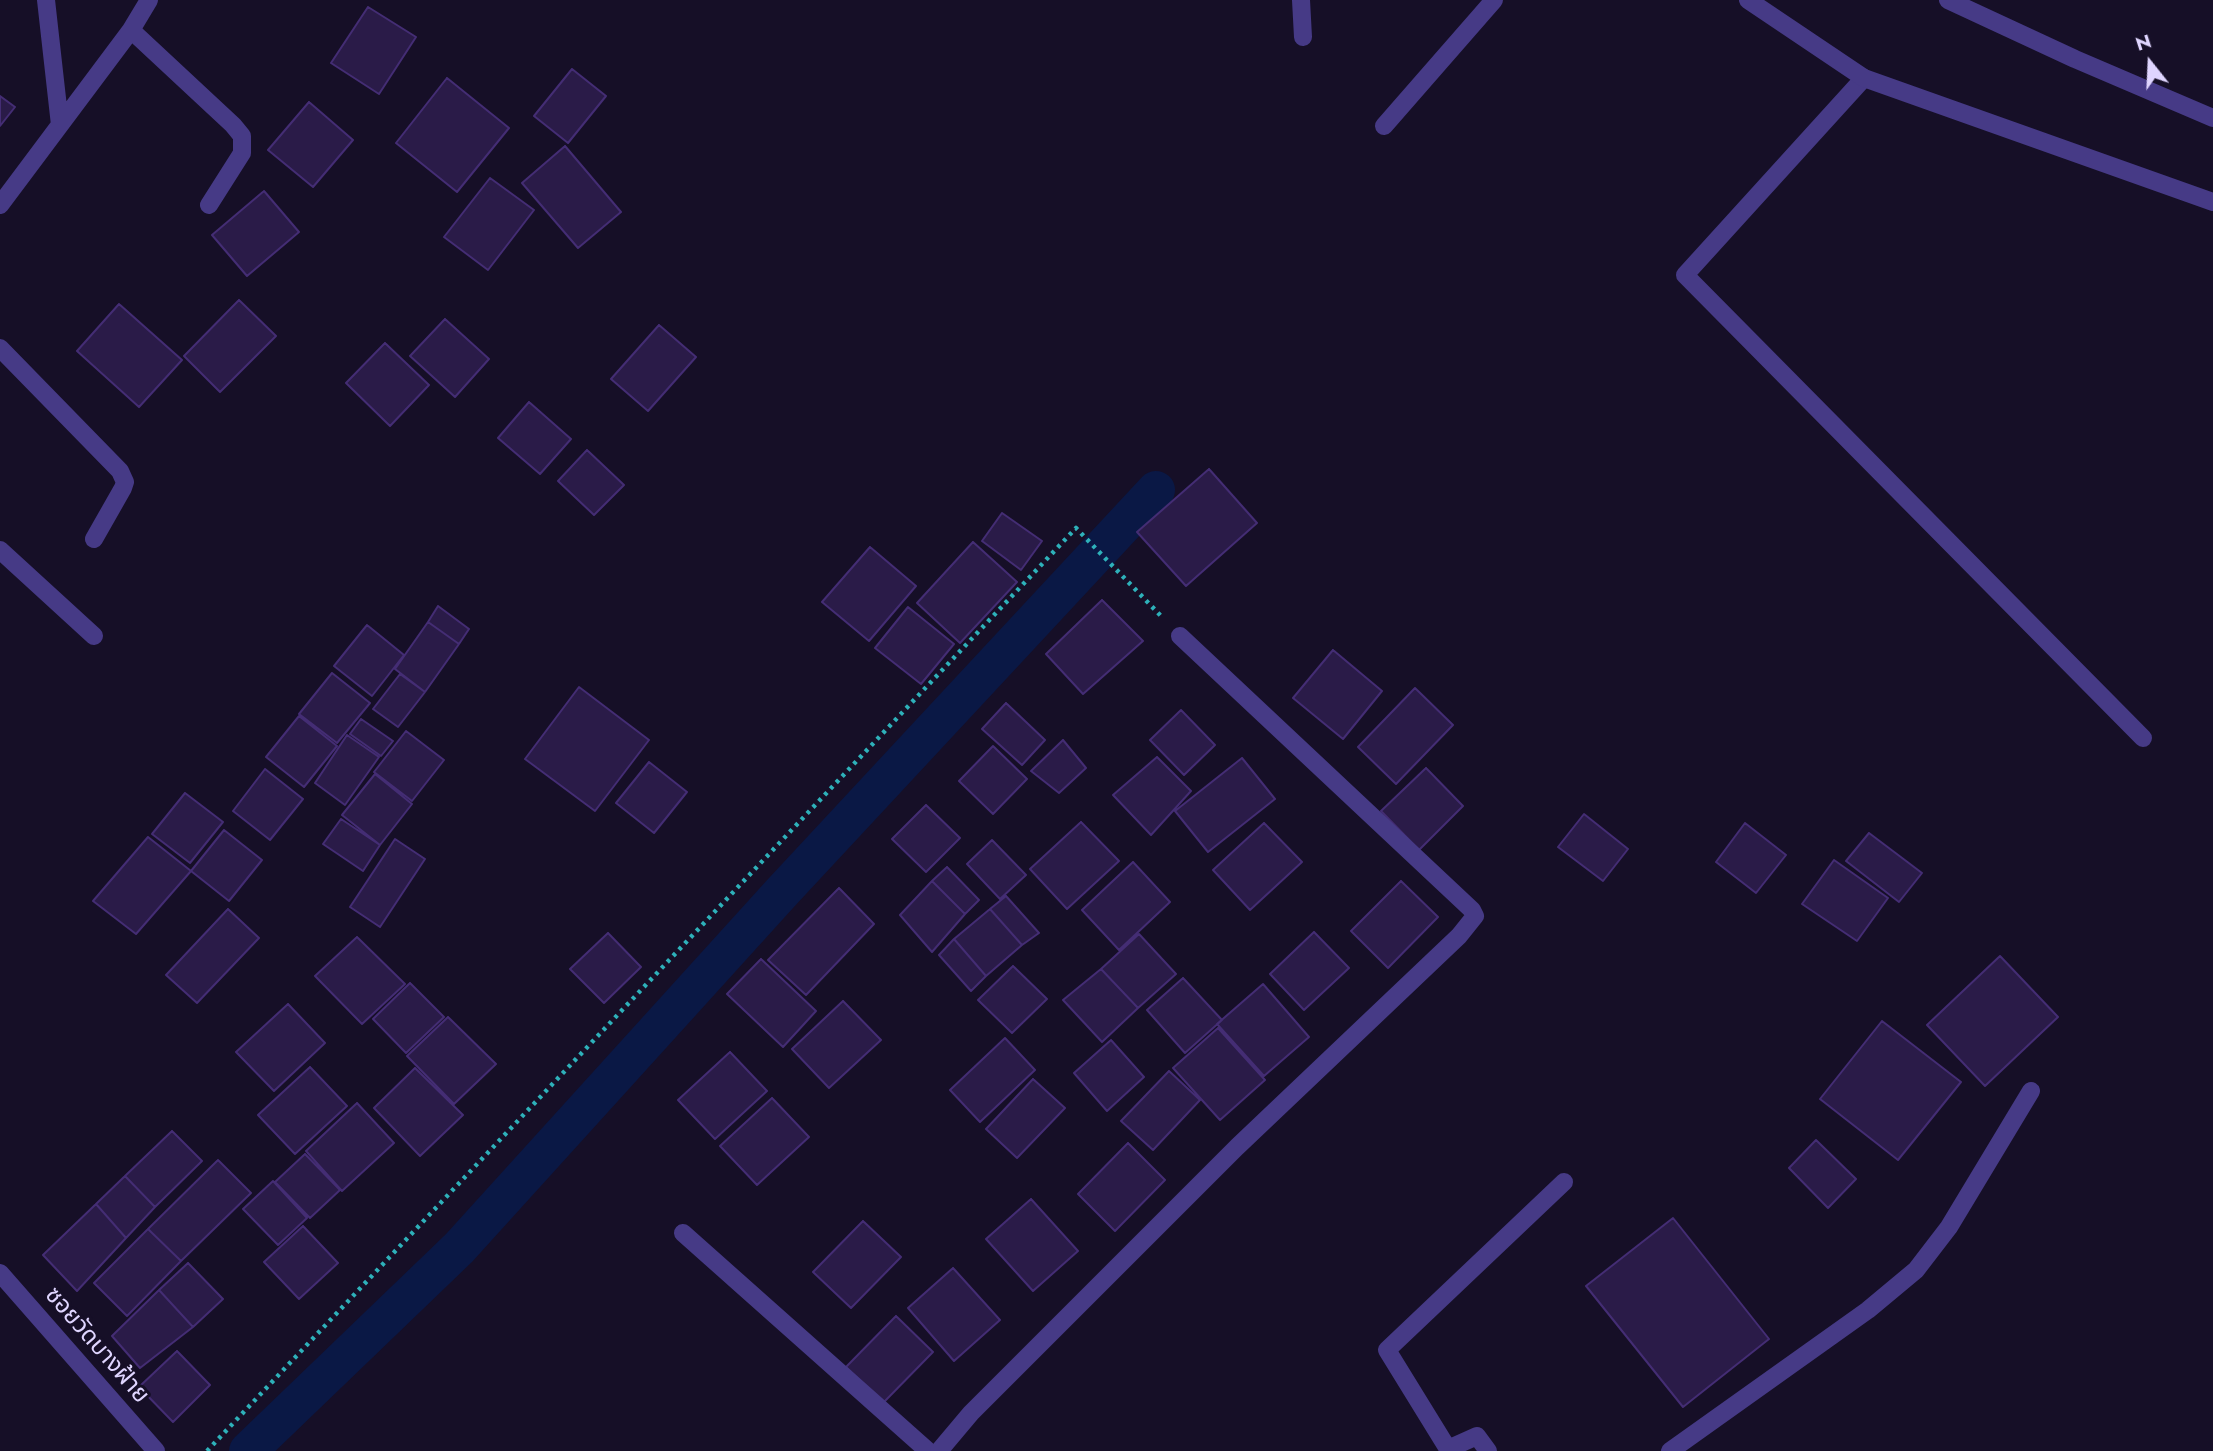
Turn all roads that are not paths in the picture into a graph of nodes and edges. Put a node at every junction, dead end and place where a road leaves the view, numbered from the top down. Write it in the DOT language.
graph roads {
  1 [pos="47,0"];
  2 [pos="149,0"];
  3 [pos="1301,0"];
  4 [pos="1494,0"];
  5 [pos="1748,0"];
  6 [pos="1948,0"];
  7 [pos="131,30"];
  8 [pos="1303,37"];
  9 [pos="1864,78"];
  10 [pos="2213,118"];
  11 [pos="60,125"];
  12 [pos="1384,126"];
  13 [pos="2213,202"];
  14 [pos="0,205"];
  15 [pos="209,205"];
  16 [pos="0,348"];
  17 [pos="94,539"];
  18 [pos="0,550"];
  19 [pos="94,636"];
  20 [pos="1180,636"];
  21 [pos="2143,738"];
  22 [pos="2031,1091"];
  23 [pos="1564,1182"];
  24 [pos="683,1233"];
  25 [pos="0,1273"];
  26 [pos="156,1451"];
  27 [pos="928,1451"];
  28 [pos="939,1451"];
  29 [pos="1488,1451"];
  30 [pos="1670,1451"];
  1 -- 11 [label="street"];
  2 -- 7 [label="street"];
  3 -- 8 [label="street"];
  4 -- 12 [label="street"];
  5 -- 9 [label="street"];
  6 -- 10 [label="street"];
  7 -- 11 [label="street"];
  7 -- 15 [label="street"];
  9 -- 13 [label="street"];
  9 -- 21 [label="street"];
  11 -- 14 [label="street"];
  16 -- 17 [label="street"];
  18 -- 19 [label="street"];
  20 -- 28 [label="street"];
  22 -- 30 [label="street"];
  23 -- 29 [label="street"];
  24 -- 27 [label="street"];
  25 -- 26 [label="street, ซอยวัดบางฝ้าย"];
}
